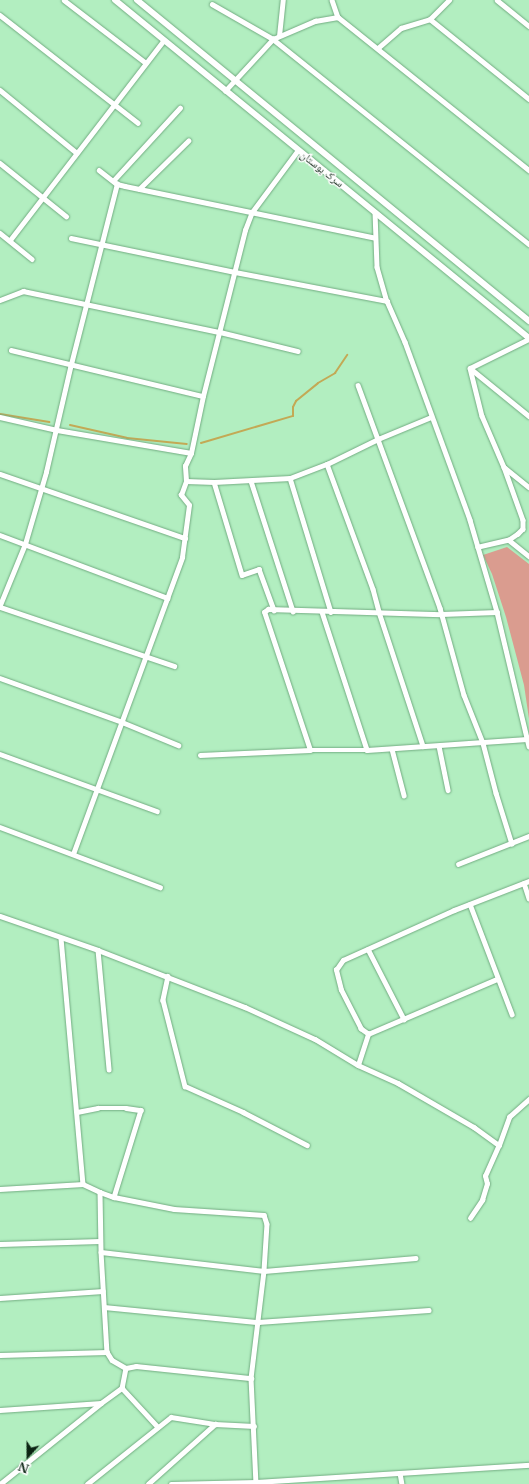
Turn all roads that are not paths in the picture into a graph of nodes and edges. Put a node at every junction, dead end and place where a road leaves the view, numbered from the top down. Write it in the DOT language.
graph roads {
  1 [pos="64,0"];
  2 [pos="115,0"];
  3 [pos="137,0"];
  4 [pos="283,0"];
  5 [pos="332,0"];
  6 [pos="449,0"];
  7 [pos="497,0"];
  8 [pos="212,4"];
  9 [pos="0,15"];
  10 [pos="338,17"];
  11 [pos="430,19"];
  12 [pos="529,26"];
  13 [pos="279,36"];
  14 [pos="273,39"];
  15 [pos="164,40"];
  16 [pos="378,48"];
  17 [pos="146,63"];
  18 [pos="234,80"];
  19 [pos="0,90"];
  20 [pos="225,91"];
  21 [pos="529,99"];
  22 [pos="115,105"];
  23 [pos="180,108"];
  24 [pos="138,124"];
  25 [pos="188,141"];
  26 [pos="298,150"];
  27 [pos="77,153"];
  28 [pos="0,163"];
  29 [pos="99,170"];
  30 [pos="529,170"];
  31 [pos="115,182"];
  32 [pos="139,189"];
  33 [pos="43,197"];
  34 [pos="252,212"];
  35 [pos="375,212"];
  36 [pos="66,216"];
  37 [pos="0,233"];
  38 [pos="71,238"];
  39 [pos="375,238"];
  40 [pos="10,240"];
  41 [pos="529,244"];
  42 [pos="101,245"];
  43 [pos="32,259"];
  44 [pos="235,272"];
  45 [pos="0,300"];
  46 [pos="388,301"];
  47 [pos="86,303"];
  48 [pos="529,321"];
  49 [pos="220,332"];
  50 [pos="529,339"];
  51 [pos="11,350"];
  52 [pos="298,351"];
  53 [pos="71,364"];
  54 [pos="470,368"];
  55 [pos="358,385"];
  56 [pos="203,396"];
  57 [pos="529,416"];
  58 [pos="0,417"];
  59 [pos="431,417"];
  60 [pos="57,430"];
  61 [pos="378,439"];
  62 [pos="191,453"];
  63 [pos="327,464"];
  64 [pos="504,467"];
  65 [pos="0,474"];
  66 [pos="290,478"];
  67 [pos="186,481"];
  68 [pos="251,481"];
  69 [pos="214,482"];
  70 [pos="529,487"];
  71 [pos="42,488"];
  72 [pos="0,536"];
  73 [pos="185,538"];
  74 [pos="509,540"];
  75 [pos="25,544"];
  76 [pos="478,548"];
  77 [pos="529,556"];
  78 [pos="168,598"];
  79 [pos="0,606"];
  80 [pos="274,610"];
  81 [pos="293,611"];
  82 [pos="322,612"];
  83 [pos="331,612"];
  84 [pos="379,612"];
  85 [pos="497,612"];
  86 [pos="441,614"];
  87 [pos="146,656"];
  88 [pos="174,666"];
  89 [pos="0,678"];
  90 [pos="122,722"];
  91 [pos="528,739"];
  92 [pos="483,743"];
  93 [pos="178,745"];
  94 [pos="423,746"];
  95 [pos="439,746"];
  96 [pos="529,746"];
  97 [pos="392,749"];
  98 [pos="310,750"];
  99 [pos="368,750"];
  100 [pos="0,754"];
  101 [pos="200,755"];
  102 [pos="97,788"];
  103 [pos="448,790"];
  104 [pos="404,795"];
  105 [pos="157,811"];
  106 [pos="0,827"];
  107 [pos="529,836"];
  108 [pos="512,844"];
  109 [pos="73,854"];
  110 [pos="458,864"];
  111 [pos="529,882"];
  112 [pos="524,884"];
  113 [pos="160,888"];
  114 [pos="529,898"];
  115 [pos="470,904"];
  116 [pos="0,916"];
  117 [pos="61,938"];
  118 [pos="368,949"];
  119 [pos="98,950"];
  120 [pos="168,976"];
  121 [pos="497,979"];
  122 [pos="512,1014"];
  123 [pos="404,1019"];
  124 [pos="368,1034"];
  125 [pos="358,1065"];
  126 [pos="109,1069"];
  127 [pos="529,1099"];
  128 [pos="78,1112"];
  129 [pos="307,1145"];
  130 [pos="499,1145"];
  131 [pos="83,1184"];
  132 [pos="0,1188"];
  133 [pos="100,1192"];
  134 [pos="114,1197"];
  135 [pos="470,1218"];
  136 [pos="100,1241"];
  137 [pos="0,1244"];
  138 [pos="101,1252"];
  139 [pos="415,1258"];
  140 [pos="264,1271"];
  141 [pos="103,1291"];
  142 [pos="0,1298"];
  143 [pos="104,1307"];
  144 [pos="429,1310"];
  145 [pos="258,1322"];
  146 [pos="107,1352"];
  147 [pos="0,1355"];
  148 [pos="126,1368"];
  149 [pos="251,1378"];
  150 [pos="122,1388"];
  151 [pos="101,1403"];
  152 [pos="0,1410"];
  153 [pos="215,1424"];
  154 [pos="254,1426"];
  155 [pos="158,1427"];
  156 [pos="529,1465"];
  157 [pos="400,1473"];
  158 [pos="256,1483"];
  159 [pos="0,1484"];
  160 [pos="87,1484"];
  161 [pos="148,1484"];
  162 [pos="171,1484"];
  163 [pos="402,1484"];
  1 -- 17 [label="street"];
  2 -- 15 [label="street, سرک بوستان"];
  3 -- 18 [label="street, سرک بوستان"];
  4 -- 13 [label="street"];
  5 -- 10 [label="street"];
  6 -- 11 [label="street"];
  7 -- 12 [label="street"];
  8 -- 14 [label="street"];
  9 -- 22 [label="street"];
  10 -- 13 [label="street"];
  10 -- 16 [label="street"];
  11 -- 16 [label="street"];
  11 -- 21 [label="street"];
  13 -- 14 [label="street"];
  14 -- 18 [label="street"];
  14 -- 41 [label="street"];
  15 -- 17 [label="street"];
  15 -- 20 [label="street, سرک بوستان"];
  16 -- 30 [label="street"];
  17 -- 22 [label="street"];
  18 -- 20 [label="street"];
  18 -- 48 [label="street, سرک بوستان"];
  19 -- 27 [label="street"];
  20 -- 26 [label="street, سرک بوستان"];
  22 -- 24 [label="street"];
  22 -- 27 [label="street"];
  23 -- 31 [label="street"];
  25 -- 32 [label="street"];
  26 -- 34 [label="street"];
  26 -- 35 [label="street, سرک بوستان"];
  27 -- 33 [label="street"];
  28 -- 33 [label="street"];
  29 -- 31 [label="street"];
  31 -- 32 [label="street"];
  31 -- 42 [label="street"];
  32 -- 34 [label="street"];
  33 -- 36 [label="street"];
  33 -- 40 [label="street"];
  34 -- 39 [label="street"];
  34 -- 44 [label="street"];
  35 -- 39 [label="street"];
  35 -- 50 [label="street, سرک بوستان"];
  37 -- 40 [label="street"];
  38 -- 42 [label="street"];
  39 -- 46 [label="street"];
  40 -- 43 [label="street"];
  42 -- 44 [label="street"];
  42 -- 47 [label="street"];
  44 -- 46 [label="street"];
  44 -- 49 [label="street"];
  45 -- 47 [label="street"];
  46 -- 59 [label="street"];
  47 -- 49 [label="street"];
  47 -- 53 [label="street"];
  49 -- 52 [label="street"];
  49 -- 56 [label="street"];
  50 -- 54 [label="street"];
  51 -- 53 [label="street"];
  53 -- 56 [label="street"];
  53 -- 60 [label="street"];
  54 -- 57 [label="street"];
  54 -- 64 [label="street"];
  55 -- 61 [label="street"];
  56 -- 62 [label="street"];
  58 -- 60 [label="street"];
  59 -- 61 [label="street"];
  59 -- 76 [label="street"];
  60 -- 62 [label="street"];
  60 -- 71 [label="street"];
  61 -- 63 [label="street"];
  61 -- 86 [label="street"];
  62 -- 67 [label="street"];
  63 -- 66 [label="street"];
  63 -- 84 [label="street"];
  64 -- 70 [label="street"];
  64 -- 74 [label="street"];
  65 -- 71 [label="street"];
  66 -- 68 [label="street"];
  66 -- 83 [label="street"];
  67 -- 69 [label="street"];
  67 -- 73 [label="street"];
  68 -- 69 [label="street"];
  68 -- 81 [label="street"];
  69 -- 80 [label="street"];
  71 -- 73 [label="street"];
  71 -- 75 [label="street"];
  72 -- 75 [label="street"];
  73 -- 78 [label="street"];
  74 -- 76 [label="street"];
  74 -- 77 [label="street"];
  75 -- 78 [label="street"];
  75 -- 79 [label="street"];
  76 -- 85 [label="street"];
  78 -- 87 [label="street"];
  79 -- 87 [label="street"];
  80 -- 81 [label="street"];
  80 -- 98 [label="street"];
  81 -- 82 [label="street"];
  82 -- 83 [label="street"];
  82 -- 99 [label="street"];
  83 -- 84 [label="street"];
  84 -- 86 [label="street"];
  84 -- 94 [label="street"];
  85 -- 86 [label="street"];
  85 -- 91 [label="street"];
  86 -- 92 [label="street"];
  87 -- 88 [label="street"];
  87 -- 90 [label="street"];
  89 -- 90 [label="street"];
  90 -- 93 [label="street"];
  90 -- 102 [label="street"];
  91 -- 92 [label="street"];
  91 -- 96 [label="street"];
  92 -- 95 [label="street"];
  92 -- 108 [label="street"];
  94 -- 95 [label="street"];
  94 -- 97 [label="street"];
  95 -- 103 [label="street"];
  97 -- 99 [label="street"];
  97 -- 104 [label="street"];
  98 -- 99 [label="street"];
  98 -- 101 [label="street"];
  100 -- 102 [label="street"];
  102 -- 105 [label="street"];
  102 -- 109 [label="street"];
  106 -- 109 [label="street"];
  107 -- 108 [label="street"];
  108 -- 110 [label="street"];
  109 -- 113 [label="street"];
  111 -- 112 [label="street"];
  112 -- 114 [label="street"];
  112 -- 115 [label="street"];
  115 -- 118 [label="street"];
  115 -- 121 [label="street"];
  116 -- 117 [label="street"];
  117 -- 119 [label="street"];
  117 -- 128 [label="street"];
  118 -- 123 [label="street"];
  118 -- 124 [label="street"];
  119 -- 120 [label="street"];
  119 -- 126 [label="street"];
  120 -- 125 [label="street"];
  120 -- 129 [label="street"];
  121 -- 122 [label="street"];
  121 -- 123 [label="street"];
  123 -- 124 [label="street"];
  124 -- 125 [label="street"];
  125 -- 130 [label="street"];
  127 -- 130 [label="street"];
  128 -- 131 [label="street"];
  128 -- 134 [label="street"];
  130 -- 135 [label="street"];
  131 -- 132 [label="street"];
  131 -- 133 [label="street"];
  133 -- 134 [label="street"];
  133 -- 136 [label="street"];
  134 -- 140 [label="street"];
  136 -- 137 [label="street"];
  136 -- 138 [label="street"];
  138 -- 140 [label="street"];
  138 -- 141 [label="street"];
  139 -- 140 [label="street"];
  140 -- 145 [label="street"];
  141 -- 142 [label="street"];
  141 -- 143 [label="street"];
  143 -- 145 [label="street"];
  143 -- 146 [label="street"];
  144 -- 145 [label="street"];
  145 -- 149 [label="street"];
  146 -- 147 [label="street"];
  146 -- 148 [label="street"];
  148 -- 149 [label="street"];
  148 -- 150 [label="street"];
  149 -- 154 [label="street"];
  150 -- 151 [label="street"];
  150 -- 155 [label="street"];
  151 -- 152 [label="street"];
  151 -- 159 [label="street"];
  153 -- 154 [label="street"];
  153 -- 155 [label="street"];
  153 -- 161 [label="street"];
  154 -- 158 [label="street"];
  155 -- 160 [label="street"];
  156 -- 157 [label="street"];
  157 -- 158 [label="street"];
  157 -- 163 [label="street"];
  158 -- 162 [label="street"];
}
